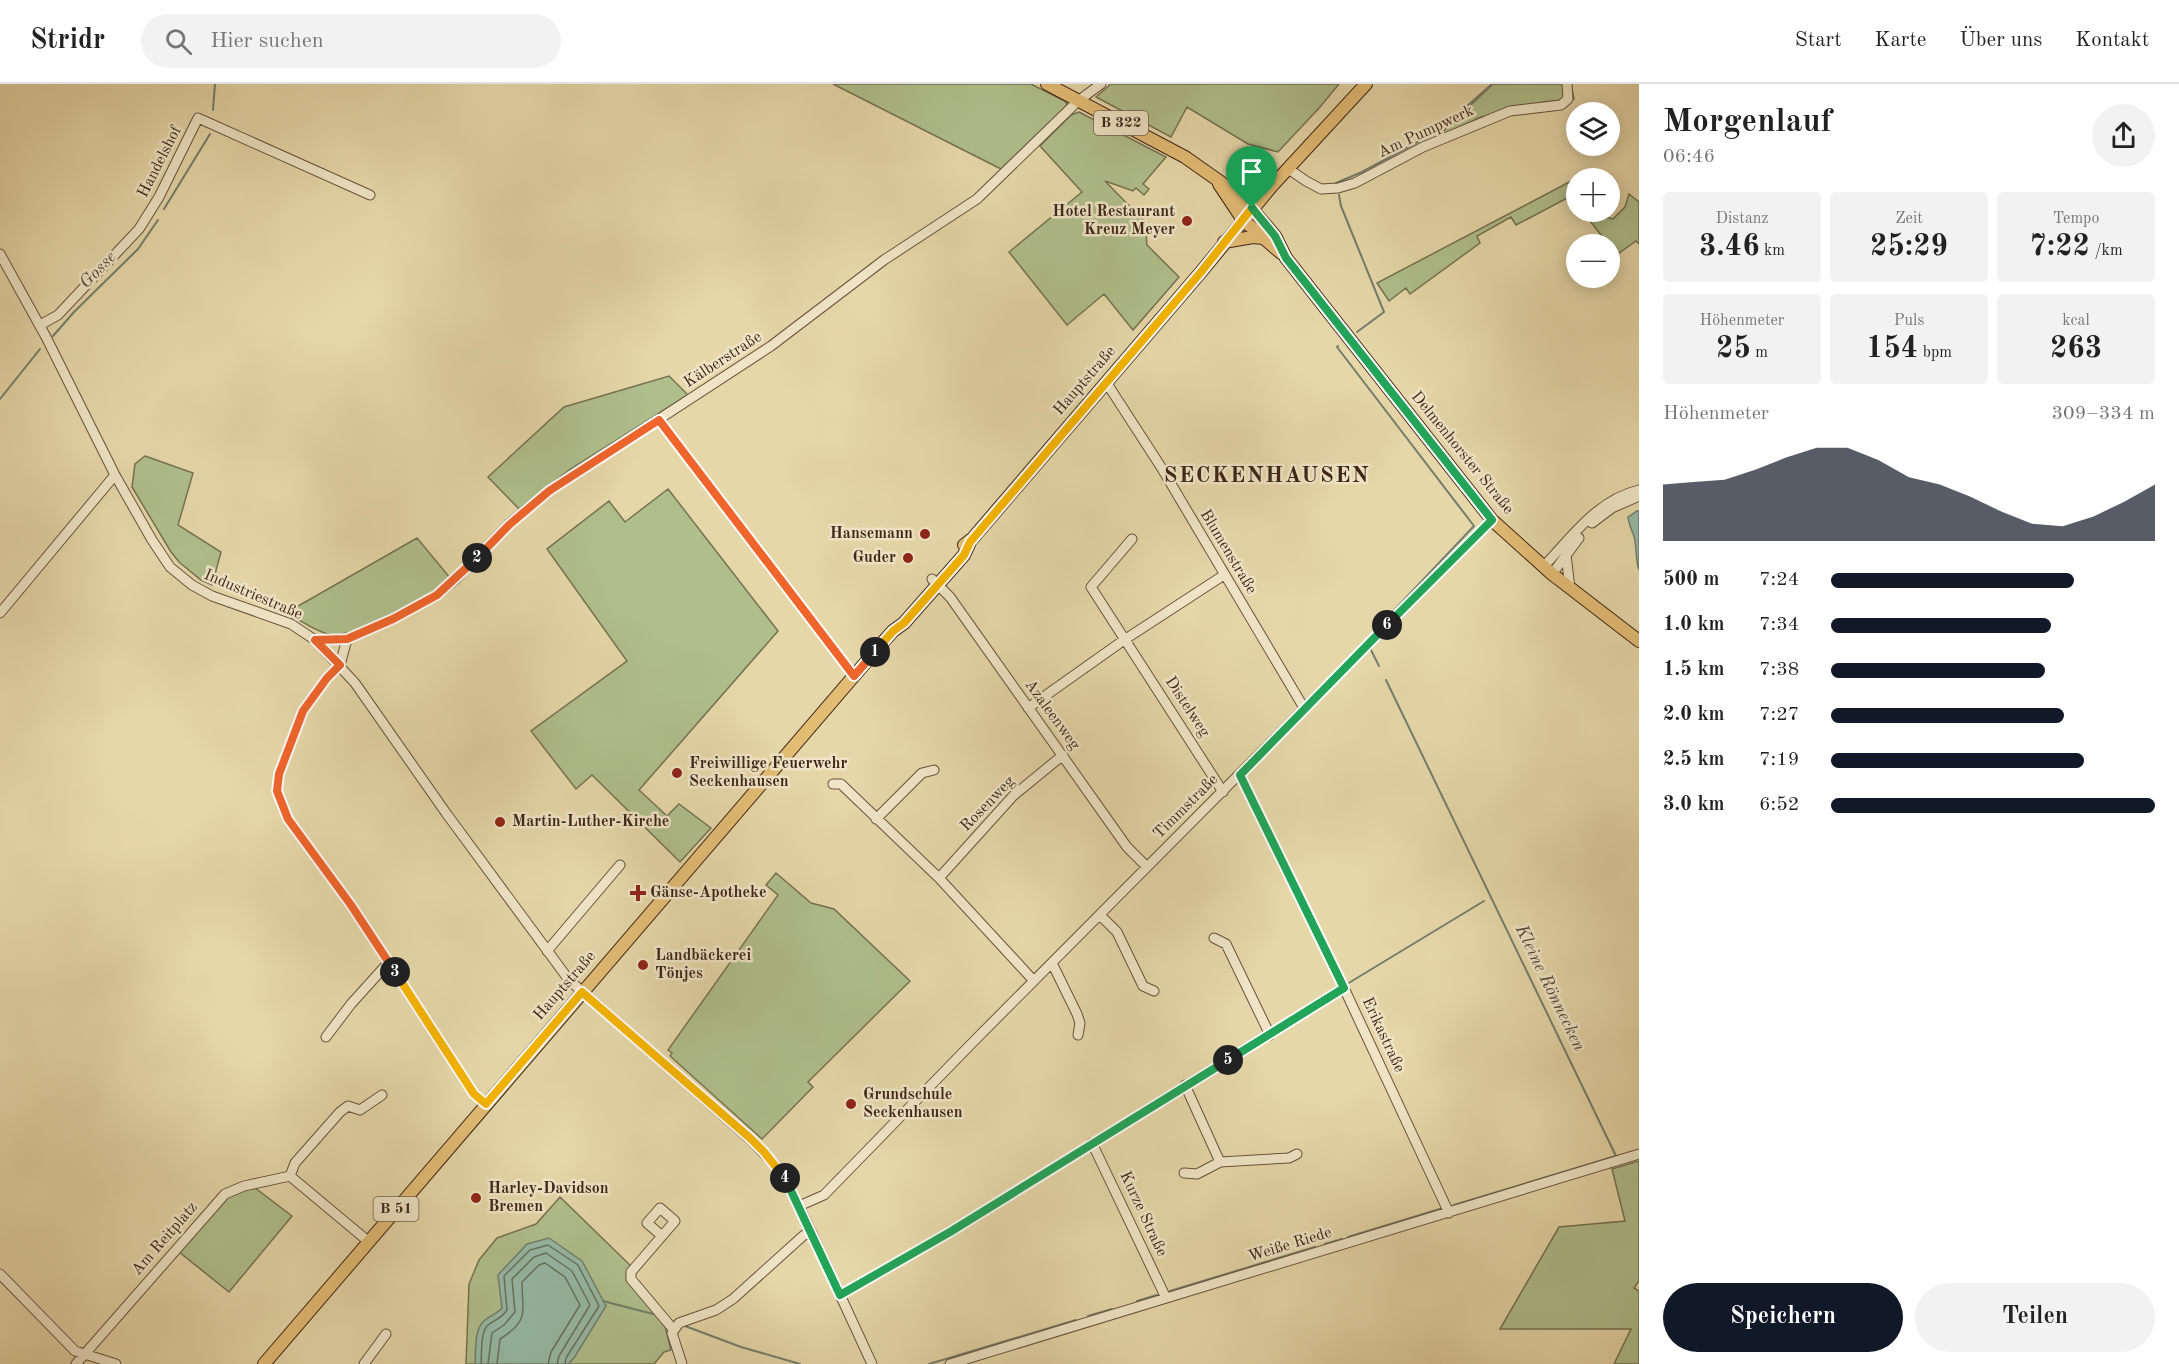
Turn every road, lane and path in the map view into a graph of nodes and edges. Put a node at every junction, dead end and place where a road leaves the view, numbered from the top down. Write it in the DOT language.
graph roads {
  1 [pos="1047,84"];
  2 [pos="1101,84"];
  3 [pos="1366,84"];
  4 [pos="1567,84"];
  5 [pos="1078,101"];
  6 [pos="1287,168"];
  7 [pos="1217,180"];
  8 [pos="1271,187"];
  9 [pos="1232,190"];
  10 [pos="370,195"];
  11 [pos="1252,208"];
  12 [pos="1243,220"];
  13 [pos="1263,238"];
  14 [pos="1224,242"];
  15 [pos="0,254"];
  16 [pos="1286,258"];
  17 [pos="39,325"];
  18 [pos="1106,382"];
  19 [pos="659,420"];
  20 [pos="115,475"];
  21 [pos="1639,490"];
  22 [pos="1639,496"];
  23 [pos="1492,520"];
  24 [pos="1132,539"];
  25 [pos="1566,555"];
  26 [pos="1547,570"];
  27 [pos="1224,575"];
  28 [pos="935,582"];
  29 [pos="1569,588"];
  30 [pos="0,613"];
  31 [pos="347,639"];
  32 [pos="315,640"];
  33 [pos="1124,640"];
  34 [pos="1639,641"];
  35 [pos="340,665"];
  36 [pos="854,676"];
  37 [pos="1028,708"];
  38 [pos="1304,708"];
  39 [pos="1062,755"];
  40 [pos="934,770"];
  41 [pos="1240,775"];
  42 [pos="833,784"];
  43 [pos="1223,792"];
  44 [pos="876,819"];
  45 [pos="620,865"];
  46 [pos="1147,867"];
  47 [pos="939,878"];
  48 [pos="1100,915"];
  49 [pos="1214,938"];
  50 [pos="547,951"];
  51 [pos="388,963"];
  52 [pos="1053,963"];
  53 [pos="1034,981"];
  54 [pos="1344,988"];
  55 [pos="1154,991"];
  56 [pos="582,992"];
  57 [pos="1078,1035"];
  58 [pos="1270,1035"];
  59 [pos="326,1037"];
  60 [pos="1185,1085"];
  61 [pos="382,1095"];
  62 [pos="486,1104"];
  63 [pos="1092,1143"];
  64 [pos="1297,1154"];
  65 [pos="1639,1154"];
  66 [pos="1220,1162"];
  67 [pos="1184,1173"];
  68 [pos="290,1176"];
  69 [pos="799,1206"];
  70 [pos="1449,1213"];
  71 [pos="812,1233"];
  72 [pos="662,1236"];
  73 [pos="369,1242"];
  74 [pos="0,1274"];
  75 [pos="840,1295"];
  76 [pos="1166,1298"];
  77 [pos="673,1329"];
  78 [pos="386,1334"];
  79 [pos="83,1355"];
  80 [pos="76,1364"];
  81 [pos="116,1364"];
  82 [pos="264,1364"];
  83 [pos="364,1364"];
  84 [pos="682,1364"];
  85 [pos="872,1364"];
  86 [pos="950,1364"];
  1 -- 5 [label="main road, Delmenhorster Straße / B 322"];
  2 -- 5 [label="street, Kälberstraße"];
  3 -- 6 [label="main road, B 51"];
  4 -- 6 [label="street, Am Pumpwerk"];
  5 -- 7 [label="main road, Delmenhorster Straße / B 322"];
  5 -- 19 [label="street, Kälberstraße"];
  6 -- 8 [label="main road, B 51"];
  7 -- 9 [label="main road, Delmenhorster Straße / B 322"];
  7 -- 12 [label="main road, Delmenhorster Straße / B 322"];
  8 -- 9 [label="main road"];
  8 -- 11 [label="main road, B 51"];
  9 -- 11 [label="main road, Delmenhorster Straße / B 322"];
  10 -- 17 [label="street, Handelshof"];
  11 -- 12 [label="main road, B 51"];
  11 -- 16 [label="main road, Delmenhorster Straße / B 322"];
  12 -- 13 [label="main road, Delmenhorster Straße / B 322"];
  12 -- 14 [label="main road, B 51"];
  13 -- 14 [label="main road"];
  13 -- 16 [label="main road, Delmenhorster Straße / B 322"];
  14 -- 18 [label="main road, Hauptstraße / B 51"];
  15 -- 17 [label="street, Industriestraße"];
  16 -- 23 [label="main road, Delmenhorster Straße / B 322"];
  17 -- 20 [label="street, Industriestraße"];
  18 -- 27 [label="street, Blumenstraße"];
  18 -- 28 [label="main road, Hauptstraße / B 51"];
  19 -- 31 [label="street, Kälberstraße"];
  19 -- 36 [label="street"];
  20 -- 30 [label="street"];
  20 -- 32 [label="street, Industriestraße"];
  21 -- 26 [label="street"];
  22 -- 25 [label="street"];
  23 -- 26 [label="main road, Delmenhorster Straße / B 322"];
  23 -- 38 [label="street, Timmstraße"];
  24 -- 33 [label="street, Distelweg"];
  25 -- 26 [label="street"];
  25 -- 29 [label="street"];
  26 -- 29 [label="main road, Delmenhorster Straße / B 322"];
  27 -- 33 [label="street"];
  27 -- 38 [label="street, Blumenstraße"];
  28 -- 36 [label="main road, Hauptstraße / B 51"];
  28 -- 37 [label="street, Azaleenweg"];
  29 -- 34 [label="main road, Delmenhorster Straße / B 322"];
  31 -- 32 [label="street, Kälberstraße"];
  31 -- 35 [label="street"];
  32 -- 35 [label="street, Industriestraße"];
  33 -- 37 [label="street"];
  33 -- 43 [label="street, Distelweg"];
  35 -- 50 [label="street, Industriestraße"];
  35 -- 51 [label="street"];
  36 -- 56 [label="main road, Hauptstraße / B 51"];
  37 -- 39 [label="street, Azaleenweg"];
  38 -- 41 [label="street, Timmstraße"];
  39 -- 46 [label="street, Azaleenweg"];
  39 -- 47 [label="street, Rosenweg"];
  40 -- 44 [label="street"];
  41 -- 43 [label="street, Timmstraße"];
  41 -- 54 [label="street, Erikastraße"];
  42 -- 44 [label="street"];
  43 -- 46 [label="street, Timmstraße"];
  44 -- 47 [label="street"];
  45 -- 50 [label="street"];
  46 -- 48 [label="street, Timmstraße"];
  47 -- 53 [label="street"];
  48 -- 52 [label="street, Timmstraße"];
  48 -- 55 [label="street"];
  49 -- 58 [label="street"];
  50 -- 56 [label="street, Industriestraße"];
  51 -- 59 [label="street"];
  51 -- 62 [label="street"];
  52 -- 53 [label="street, Timmstraße"];
  52 -- 57 [label="street"];
  53 -- 69 [label="street, Timmstraße"];
  54 -- 58 [label="street"];
  54 -- 70 [label="street, Erikastraße"];
  56 -- 62 [label="main road, Hauptstraße / B 51"];
  56 -- 69 [label="street, Industriestraße"];
  58 -- 60 [label="street"];
  60 -- 63 [label="street"];
  60 -- 66 [label="street"];
  61 -- 68 [label="street"];
  62 -- 73 [label="main road, Hauptstraße / B 51"];
  63 -- 75 [label="street"];
  63 -- 76 [label="street, Kurze Straße"];
  64 -- 66 [label="street"];
  65 -- 70 [label="street, Weiße Riede"];
  66 -- 67 [label="street"];
  68 -- 73 [label="street"];
  68 -- 79 [label="street, Am Reitplatz"];
  69 -- 71 [label="street, Industriestraße"];
  70 -- 76 [label="street, Weiße Riede"];
  71 -- 75 [label="street, Industriestraße"];
  71 -- 77 [label="street"];
  72 -- 77 [label="street"];
  73 -- 82 [label="main road, Hauptstraße / B 51"];
  74 -- 79 [label="street"];
  75 -- 85 [label="street, Industriestraße"];
  76 -- 86 [label="street, Weiße Riede"];
  77 -- 84 [label="street"];
  78 -- 83 [label="street"];
  79 -- 80 [label="street, Am Reitplatz"];
  79 -- 81 [label="street"];
}
